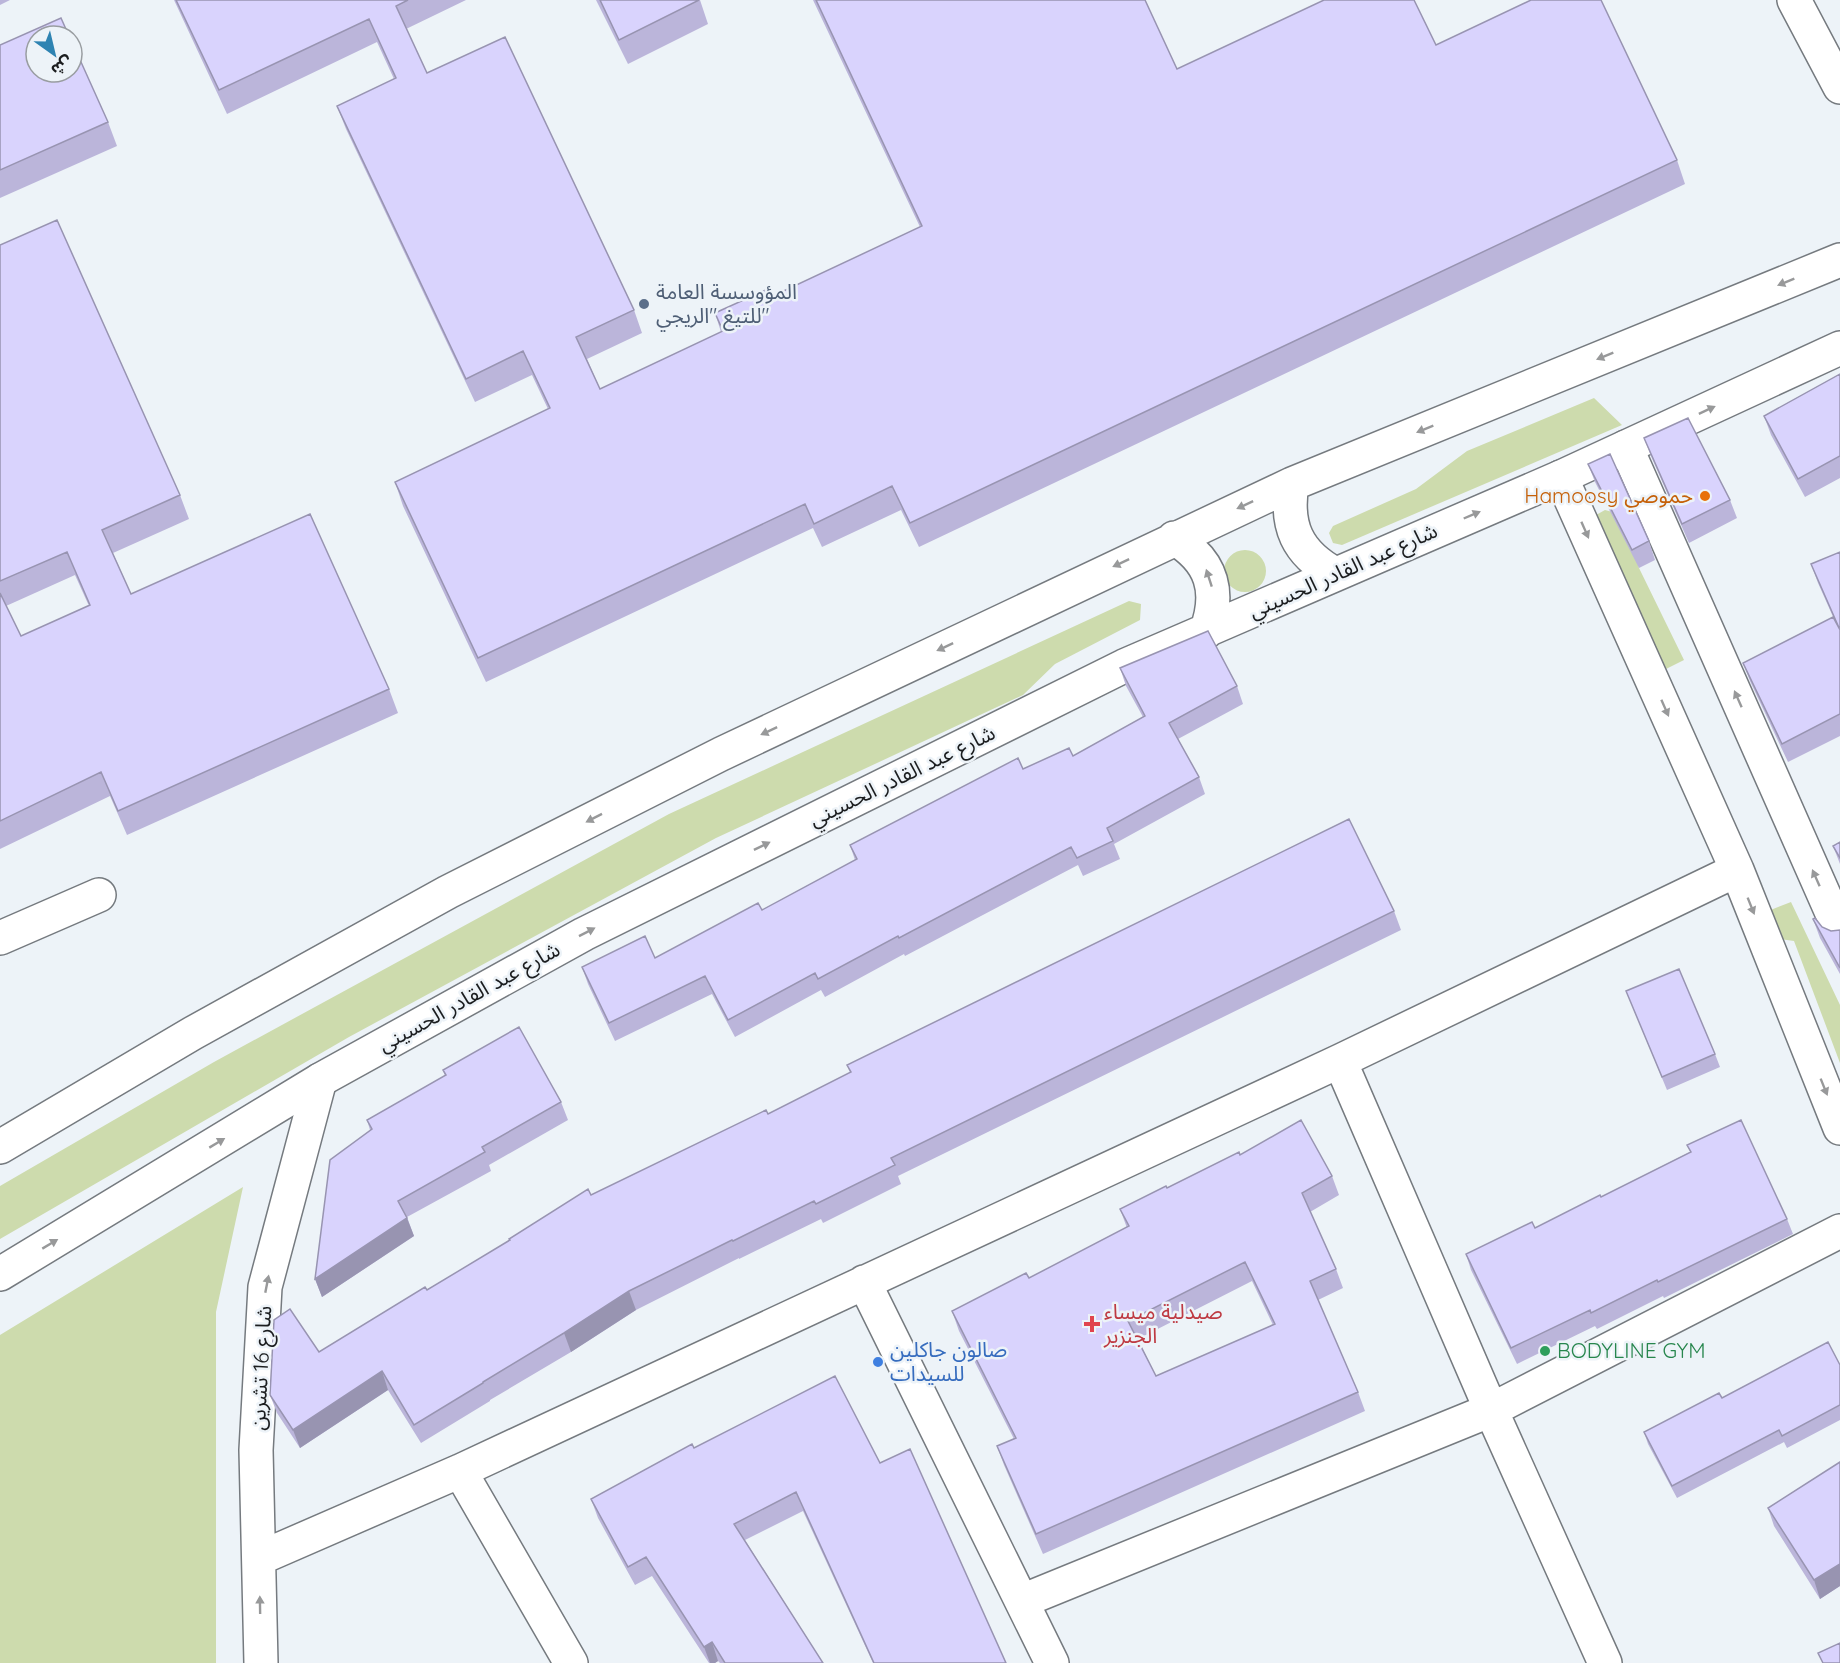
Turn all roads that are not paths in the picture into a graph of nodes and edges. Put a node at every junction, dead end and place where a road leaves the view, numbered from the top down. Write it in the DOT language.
graph roads {
  1 [pos="1794,0"];
  2 [pos="1840,87"];
  3 [pos="1840,260"];
  4 [pos="1840,348"];
  5 [pos="1626,447"];
  6 [pos="1561,477"];
  7 [pos="1292,484"];
  8 [pos="1174,538"];
  9 [pos="1335,574"];
  10 [pos="1206,632"];
  11 [pos="1737,870"];
  12 [pos="99,895"];
  13 [pos="1840,931"];
  14 [pos="0,938"];
  15 [pos="1340,1061"];
  16 [pos="320,1080"];
  17 [pos="1840,1128"];
  18 [pos="0,1147"];
  19 [pos="1840,1231"];
  20 [pos="0,1274"];
  21 [pos="864,1282"];
  22 [pos="1491,1410"];
  23 [pos="460,1471"];
  24 [pos="260,1558"];
  25 [pos="1022,1601"];
  26 [pos="261,1663"];
  27 [pos="571,1663"];
  28 [pos="1052,1663"];
  29 [pos="1605,1663"];
  1 -- 2 [label="street"];
  3 -- 7 [label="street, one-way"];
  5 -- 4 [label="street, شارع عبد القادر الحسيني, one-way"];
  5 -- 6 [label="street, شارع عبد القادر الحسيني"];
  13 -- 5 [label="street, one-way"];
  9 -- 6 [label="street, شارع عبد القادر الحسيني, one-way"];
  6 -- 11 [label="street, one-way"];
  7 -- 8 [label="street, one-way"];
  7 -- 9 [label="street"];
  10 -- 8 [label="street, one-way"];
  8 -- 18 [label="street, one-way"];
  9 -- 10 [label="street, شارع عبد القادر الحسيني"];
  16 -- 10 [label="street, شارع عبد القادر الحسيني, one-way"];
  11 -- 15 [label="street"];
  11 -- 17 [label="street, one-way"];
  12 -- 14 [label="street"];
  15 -- 21 [label="street"];
  15 -- 22 [label="street"];
  20 -- 16 [label="street, شارع عبد القادر الحسيني, one-way"];
  24 -- 16 [label="street, شارع 16 تشرين, one-way"];
  19 -- 22 [label="street"];
  21 -- 23 [label="street"];
  21 -- 25 [label="street"];
  22 -- 25 [label="street"];
  22 -- 29 [label="street"];
  23 -- 24 [label="street"];
  23 -- 27 [label="street"];
  26 -- 24 [label="street, شارع 16 تشرين, one-way"];
  25 -- 28 [label="street"];
}
